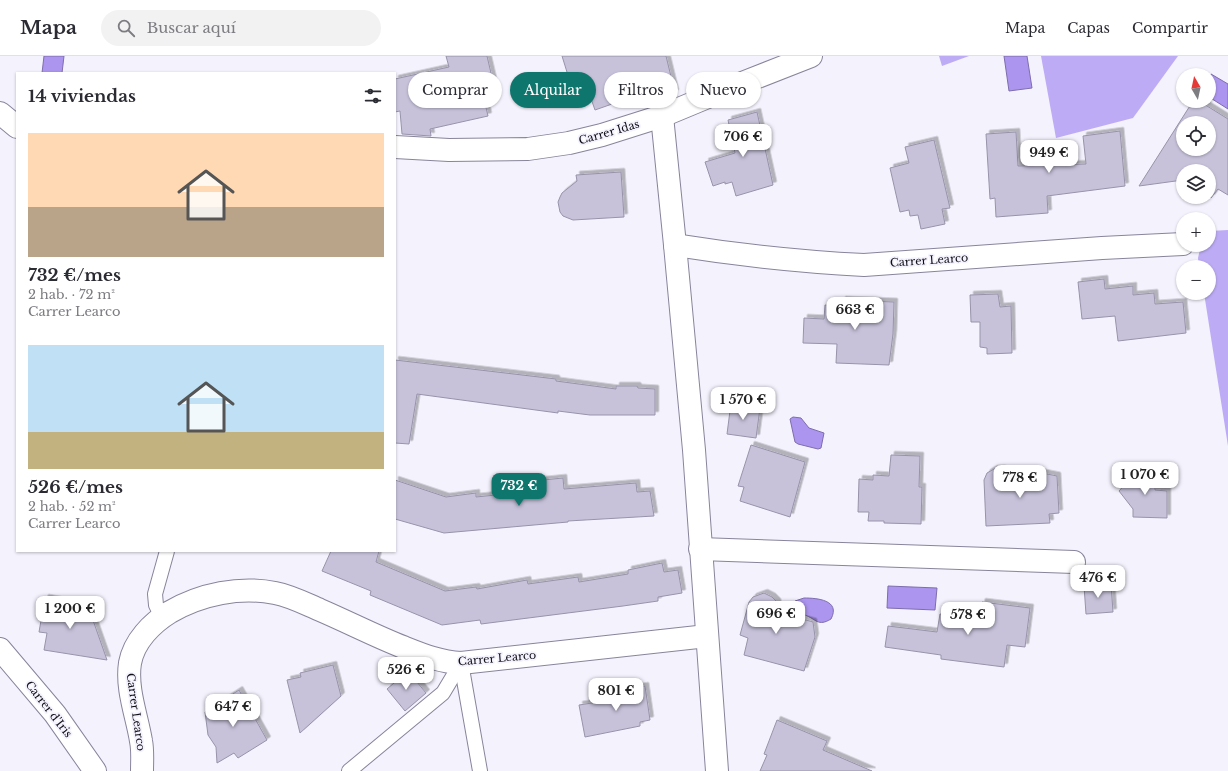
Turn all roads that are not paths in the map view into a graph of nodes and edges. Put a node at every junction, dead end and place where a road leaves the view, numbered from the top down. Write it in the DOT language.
graph roads {
  1 [pos="811,56"];
  2 [pos="0,113"];
  3 [pos="662,116"];
  4 [pos="16,126"];
  5 [pos="396,147"];
  6 [pos="1176,244"];
  7 [pos="676,245"];
  8 [pos="700,549"];
  9 [pos="167,552"];
  10 [pos="1074,562"];
  11 [pos="162,617"];
  12 [pos="707,636"];
  13 [pos="0,649"];
  14 [pos="462,663"];
  15 [pos="95,771"];
  16 [pos="142,771"];
  17 [pos="350,771"];
  18 [pos="480,771"];
  19 [pos="716,771"];
  1 -- 3 [label="street, Carrer Idas"];
  2 -- 4 [label="street"];
  3 -- 5 [label="street, Carrer Idas"];
  3 -- 7 [label="street"];
  6 -- 7 [label="street, Carrer Learco"];
  7 -- 8 [label="street"];
  8 -- 10 [label="street"];
  8 -- 12 [label="street"];
  9 -- 11 [label="lane"];
  11 -- 14 [label="street, Carrer Learco"];
  11 -- 16 [label="street, Carrer Learco"];
  12 -- 14 [label="street, Carrer Learco"];
  12 -- 19 [label="street"];
  13 -- 15 [label="street, Carrer d'Iris"];
  14 -- 17 [label="lane"];
  14 -- 18 [label="lane"];
}
